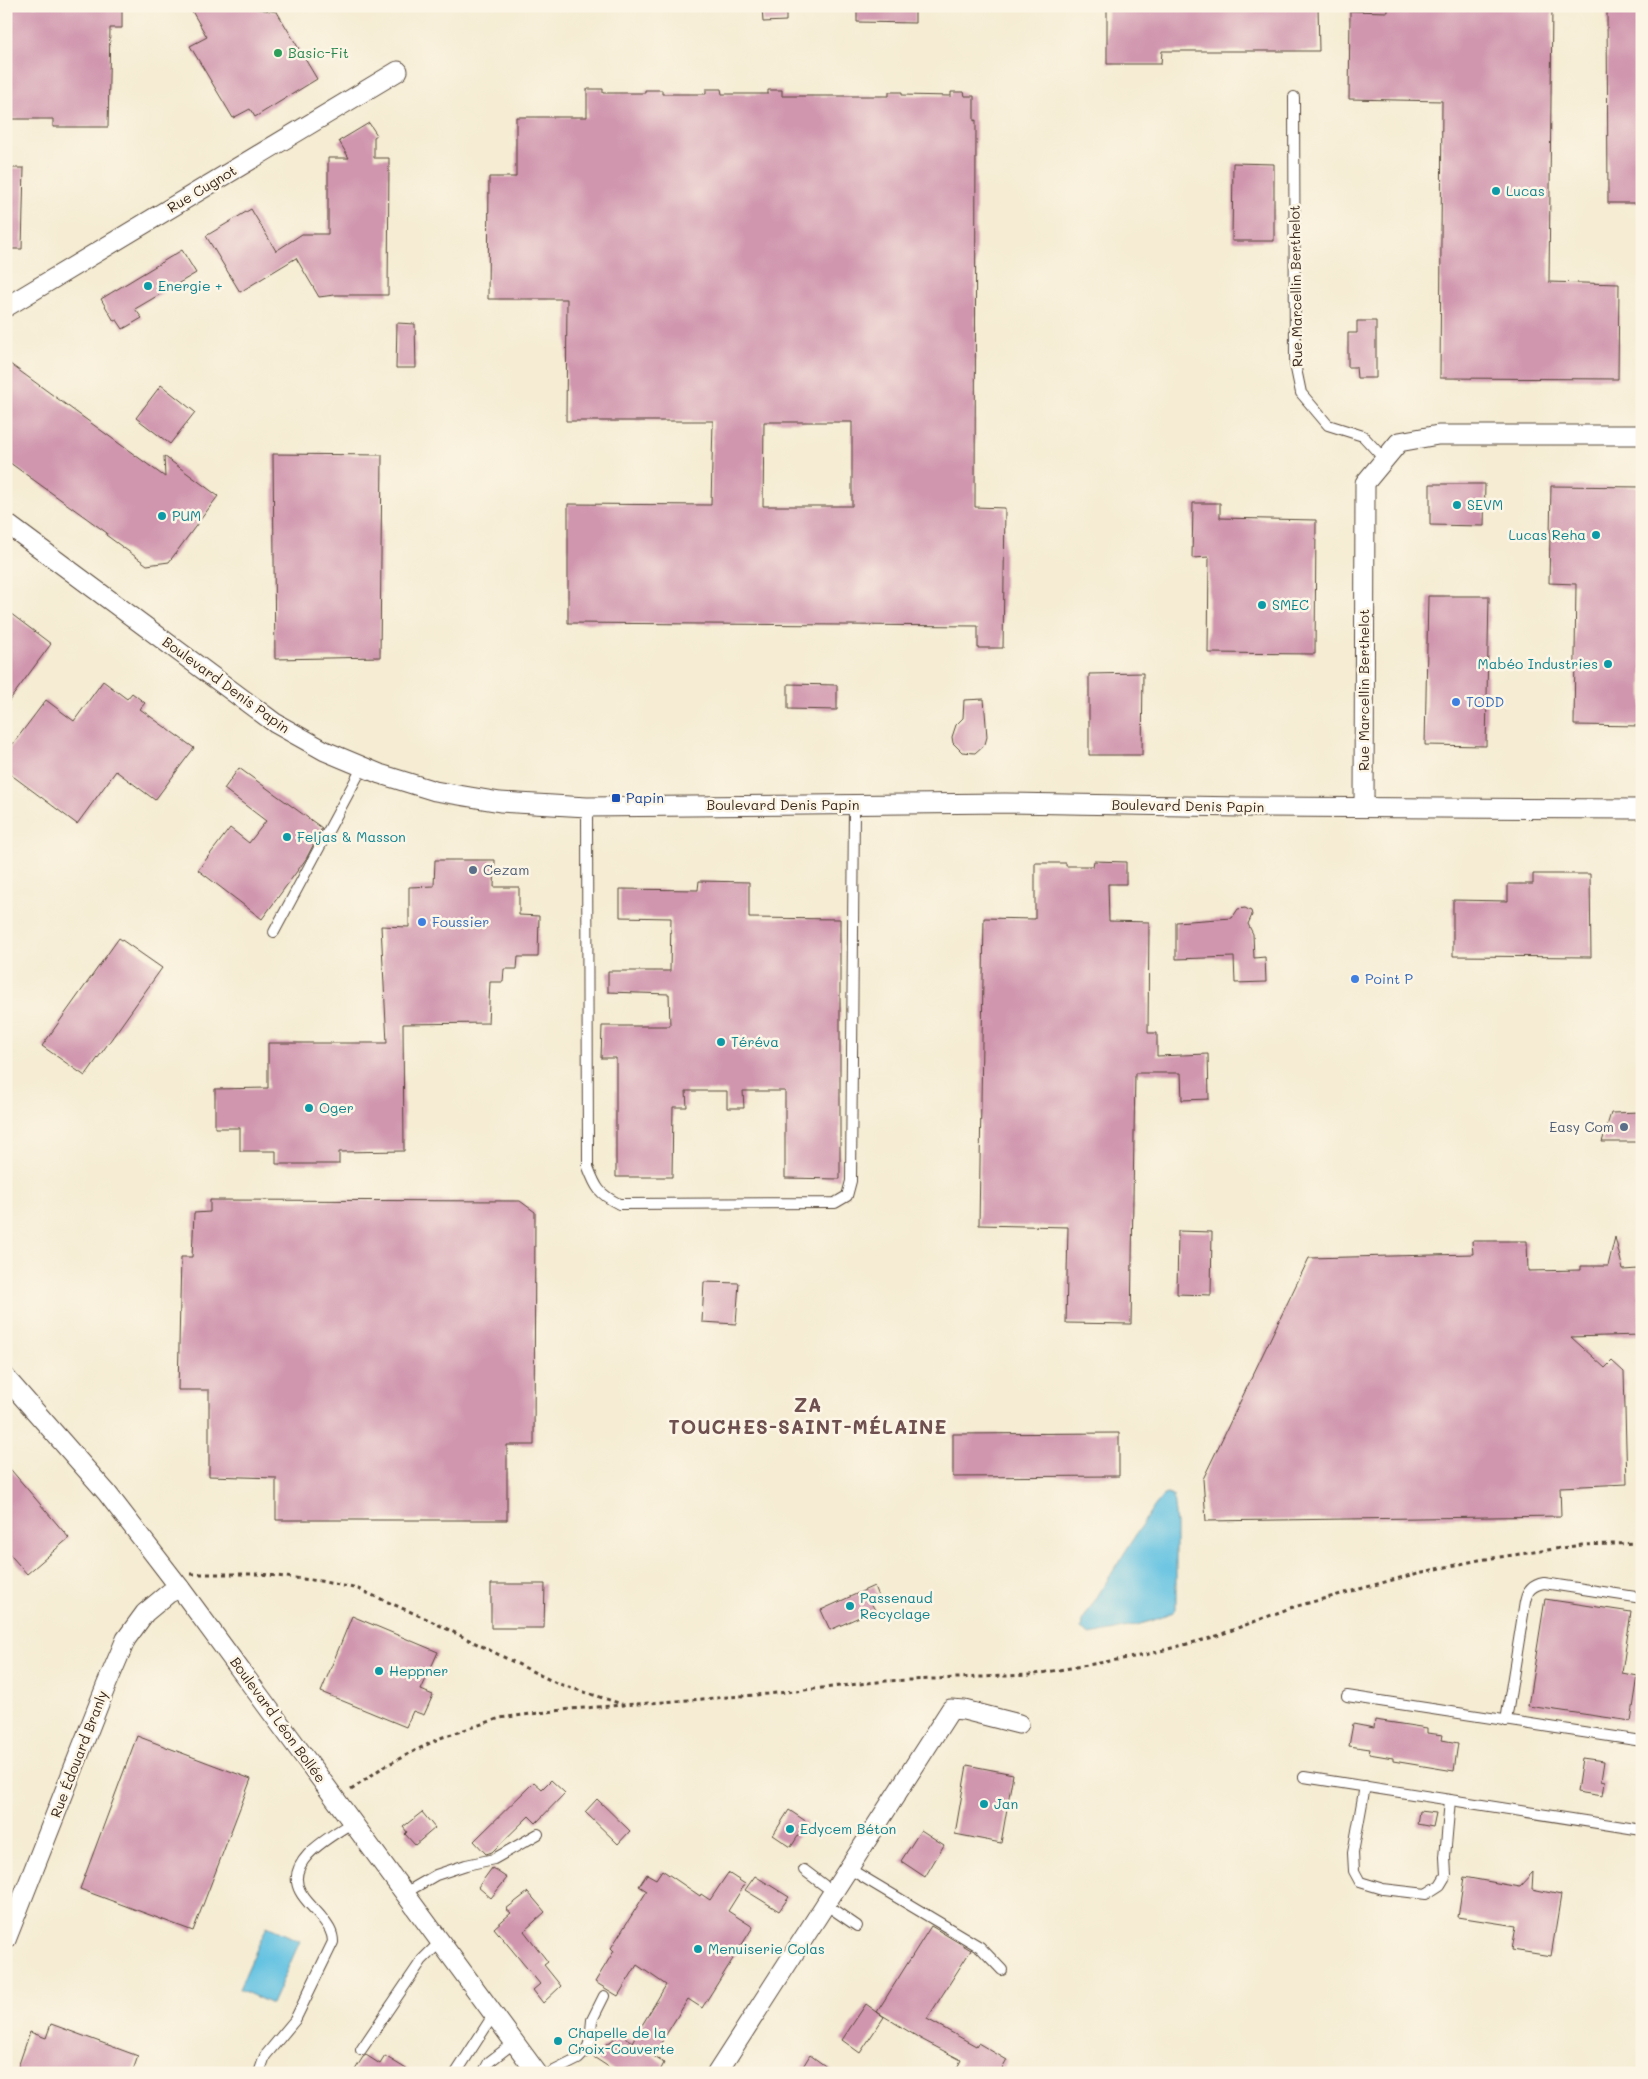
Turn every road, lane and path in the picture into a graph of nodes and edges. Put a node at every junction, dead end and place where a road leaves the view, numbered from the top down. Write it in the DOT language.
graph roads {
  1 [pos="398,71"];
  2 [pos="1294,97"];
  3 [pos="6,307"];
  4 [pos="1642,435"];
  5 [pos="1385,460"];
  6 [pos="6,523"];
  7 [pos="363,766"];
  8 [pos="854,806"];
  9 [pos="587,807"];
  10 [pos="1364,807"];
  11 [pos="1642,809"];
  12 [pos="274,932"];
  13 [pos="6,1378"];
  14 [pos="1642,1543"];
  15 [pos="176,1582"];
  16 [pos="1642,1598"];
  17 [pos="1346,1696"];
  18 [pos="625,1705"];
  19 [pos="1506,1721"];
  20 [pos="1019,1724"];
  21 [pos="1642,1741"];
  22 [pos="1304,1777"];
  23 [pos="1365,1786"];
  24 [pos="337,1800"];
  25 [pos="1450,1800"];
  26 [pos="353,1822"];
  27 [pos="1642,1830"];
  28 [pos="538,1834"];
  29 [pos="848,1868"];
  30 [pos="804,1870"];
  31 [pos="405,1893"];
  32 [pos="829,1898"];
  33 [pos="857,1926"];
  34 [pos="6,1940"];
  35 [pos="440,1942"];
  36 [pos="1002,1970"];
  37 [pos="604,1996"];
  38 [pos="494,2014"];
  39 [pos="515,2042"];
  40 [pos="361,2050"];
  41 [pos="259,2073"];
  42 [pos="456,2073"];
  43 [pos="483,2073"];
  44 [pos="537,2073"];
  45 [pos="550,2073"];
  46 [pos="716,2073"];
  1 -- 3 [label="street, Rue Cugnot"];
  2 -- 5 [label="lane, Rue Marcellin Berthelot"];
  4 -- 5 [label="street, Rue Marcellin Berthelot"];
  5 -- 10 [label="street, Rue Marcellin Berthelot"];
  6 -- 7 [label="street, Boulevard Denis Papin"];
  7 -- 9 [label="street, Boulevard Denis Papin"];
  7 -- 12 [label="lane"];
  8 -- 9 [label="street, Boulevard Denis Papin"];
  8 -- 9 [label="lane"];
  8 -- 10 [label="street, Boulevard Denis Papin"];
  10 -- 11 [label="street, Boulevard Denis Papin"];
  13 -- 15 [label="street, Boulevard Léon Bollée"];
  14 -- 18 [label="path"];
  15 -- 18 [label="path"];
  15 -- 24 [label="street, Boulevard Léon Bollée"];
  15 -- 34 [label="street, Rue Édouard Branly"];
  16 -- 19 [label="lane"];
  17 -- 19 [label="lane"];
  18 -- 24 [label="path"];
  19 -- 21 [label="lane"];
  20 -- 29 [label="street"];
  22 -- 23 [label="lane"];
  23 -- 25 [label="lane"];
  23 -- 25 [label="lane"];
  24 -- 26 [label="street, Boulevard Léon Bollée"];
  25 -- 27 [label="lane"];
  26 -- 31 [label="street, Boulevard Léon Bollée"];
  26 -- 41 [label="lane"];
  28 -- 31 [label="lane"];
  29 -- 32 [label="street"];
  29 -- 36 [label="lane"];
  30 -- 32 [label="lane"];
  31 -- 35 [label="street, Boulevard Léon Bollée"];
  32 -- 33 [label="lane"];
  32 -- 46 [label="street"];
  35 -- 38 [label="street, Boulevard Léon Bollée"];
  35 -- 40 [label="lane"];
  37 -- 45 [label="lane"];
  38 -- 39 [label="street, Boulevard Léon Bollée"];
  38 -- 42 [label="lane"];
  39 -- 43 [label="lane"];
  39 -- 44 [label="street, Boulevard Léon Bollée"];
}
